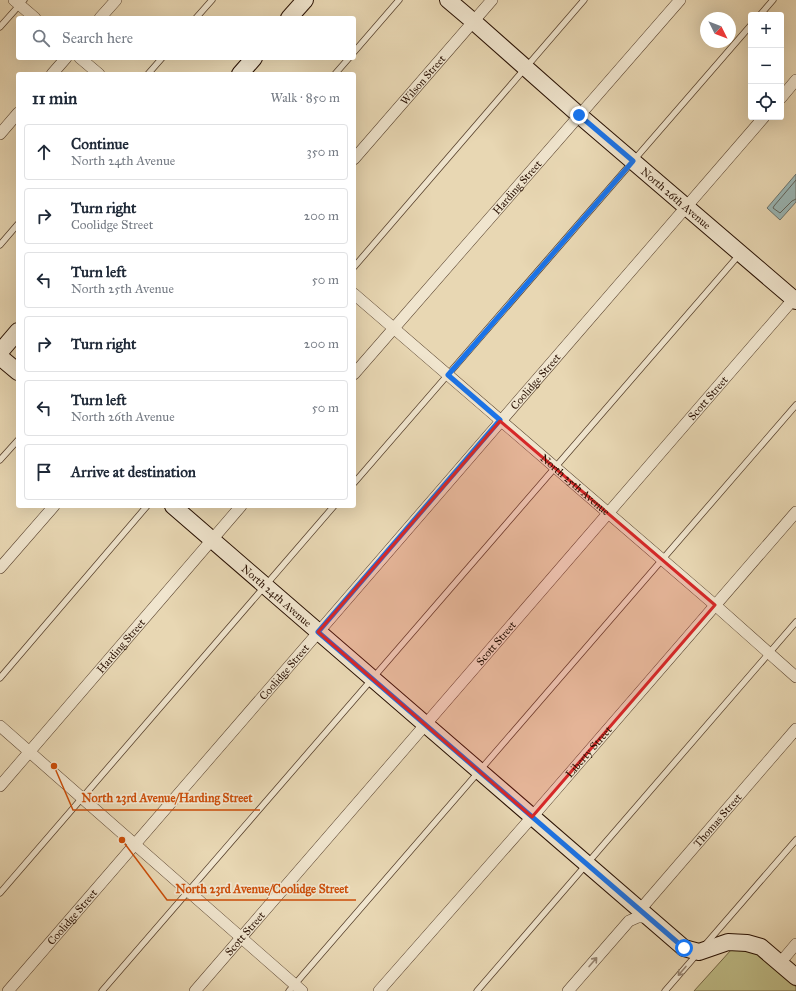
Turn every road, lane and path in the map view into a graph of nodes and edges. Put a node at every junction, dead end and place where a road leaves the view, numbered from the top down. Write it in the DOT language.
graph roads {
  1 [pos="116,0"];
  2 [pos="212,0"];
  3 [pos="305,0"];
  4 [pos="399,0"];
  5 [pos="448,0"];
  6 [pos="492,0"];
  7 [pos="584,0"];
  8 [pos="680,0"];
  9 [pos="773,0"];
  10 [pos="19,2"];
  11 [pos="763,12"];
  12 [pos="33,16"];
  13 [pos="102,16"];
  14 [pos="198,16"];
  15 [pos="291,16"];
  16 [pos="474,22"];
  17 [pos="0,27"];
  18 [pos="748,28"];
  19 [pos="356,50"];
  20 [pos="64,60"];
  21 [pos="82,60"];
  22 [pos="160,60"];
  23 [pos="252,60"];
  24 [pos="347,60"];
  25 [pos="526,68"];
  26 [pos="54,72"];
  27 [pos="97,72"];
  28 [pos="150,72"];
  29 [pos="242,72"];
  30 [pos="337,72"];
  31 [pos="796,80"];
  32 [pos="784,94"];
  33 [pos="16,115"];
  34 [pos="579,115"];
  35 [pos="761,120"];
  36 [pos="0,134"];
  37 [pos="356,157"];
  38 [pos="633,161"];
  39 [pos="686,207"];
  40 [pos="16,226"];
  41 [pos="0,245"];
  42 [pos="740,253"];
  43 [pos="356,265"];
  44 [pos="356,296"];
  45 [pos="795,299"];
  46 [pos="394,328"];
  47 [pos="16,333"];
  48 [pos="0,352"];
  49 [pos="0,357"];
  50 [pos="16,370"];
  51 [pos="356,372"];
  52 [pos="448,375"];
  53 [pos="796,405"];
  54 [pos="500,420"];
  55 [pos="16,442"];
  56 [pos="0,460"];
  57 [pos="555,468"];
  58 [pos="356,481"];
  59 [pos="52,508"];
  60 [pos="145,508"];
  61 [pos="175,508"];
  62 [pos="239,508"];
  63 [pos="332,508"];
  64 [pos="796,512"];
  65 [pos="608,514"];
  66 [pos="211,540"];
  67 [pos="662,560"];
  68 [pos="0,568"];
  69 [pos="265,586"];
  70 [pos="715,605"];
  71 [pos="796,622"];
  72 [pos="318,632"];
  73 [pos="769,653"];
  74 [pos="796,677"];
  75 [pos="0,678"];
  76 [pos="372,679"];
  77 [pos="424,725"];
  78 [pos="0,726"];
  79 [pos="796,729"];
  80 [pos="30,752"];
  81 [pos="479,771"];
  82 [pos="0,786"];
  83 [pos="82,797"];
  84 [pos="532,817"];
  85 [pos="796,840"];
  86 [pos="135,843"];
  87 [pos="586,864"];
  88 [pos="189,891"];
  89 [pos="0,893"];
  90 [pos="643,914"];
  91 [pos="242,937"];
  92 [pos="796,944"];
  93 [pos="699,952"];
  94 [pos="780,963"];
  95 [pos="796,977"];
  96 [pos="296,989"];
  97 [pos="8,991"];
  98 [pos="102,991"];
  99 [pos="195,991"];
  100 [pos="379,991"];
  101 [pos="476,991"];
  102 [pos="568,991"];
  103 [pos="665,991"];
  1 -- 13 [label="street"];
  2 -- 14 [label="lane"];
  3 -- 15 [label="street"];
  4 -- 19 [label="lane"];
  5 -- 16 [label="street, North 26th Avenue"];
  6 -- 16 [label="street, Wilson Street"];
  7 -- 25 [label="lane"];
  8 -- 34 [label="street, Harding Street"];
  9 -- 11 [label="lane"];
  10 -- 12 [label="street"];
  10 -- 17 [label="lane"];
  16 -- 25 [label="street, North 26th Avenue"];
  16 -- 37 [label="street, Wilson Street"];
  18 -- 38 [label="lane"];
  20 -- 26 [label="street"];
  21 -- 27 [label="street"];
  22 -- 28 [label="lane"];
  23 -- 29 [label="street"];
  24 -- 30 [label="lane"];
  25 -- 34 [label="street, North 26th Avenue"];
  25 -- 43 [label="lane"];
  31 -- 32 [label="street"];
  33 -- 36 [label="street"];
  34 -- 38 [label="street, North 26th Avenue"];
  34 -- 46 [label="street, Harding Street"];
  35 -- 39 [label="street, Coolidge Street"];
  38 -- 39 [label="street, North 26th Avenue"];
  38 -- 52 [label="lane"];
  39 -- 42 [label="street, North 26th Avenue"];
  39 -- 54 [label="street, Coolidge Street"];
  40 -- 41 [label="lane"];
  42 -- 45 [label="street, North 26th Avenue"];
  42 -- 57 [label="lane"];
  44 -- 46 [label="street, North 25th Avenue"];
  45 -- 65 [label="street, Scott Street"];
  46 -- 51 [label="street, Harding Street"];
  46 -- 52 [label="street, North 25th Avenue"];
  47 -- 48 [label="street"];
  49 -- 50 [label="street"];
  52 -- 54 [label="street, North 25th Avenue"];
  52 -- 58 [label="lane"];
  53 -- 67 [label="lane"];
  54 -- 57 [label="street, North 25th Avenue"];
  54 -- 72 [label="street, Coolidge Street"];
  55 -- 56 [label="lane"];
  57 -- 65 [label="street, North 25th Avenue"];
  57 -- 76 [label="lane"];
  59 -- 68 [label="street"];
  60 -- 75 [label="lane"];
  61 -- 66 [label="street, North 24th Avenue"];
  62 -- 66 [label="street, Harding Street"];
  63 -- 69 [label="lane"];
  64 -- 70 [label="street, Liberty Street"];
  65 -- 67 [label="street, North 25th Avenue"];
  65 -- 77 [label="street, Scott Street"];
  66 -- 69 [label="street, North 24th Avenue"];
  66 -- 80 [label="street, Harding Street"];
  67 -- 70 [label="street, North 25th Avenue"];
  67 -- 81 [label="lane"];
  69 -- 72 [label="street, North 24th Avenue"];
  69 -- 83 [label="lane"];
  70 -- 73 [label="street, North 25th Avenue"];
  70 -- 84 [label="street, Liberty Street"];
  71 -- 73 [label="lane"];
  72 -- 76 [label="street, North 24th Avenue"];
  72 -- 86 [label="street, Coolidge Street"];
  73 -- 74 [label="street, North 25th Avenue"];
  73 -- 87 [label="lane"];
  76 -- 77 [label="street, North 24th Avenue"];
  76 -- 88 [label="lane"];
  77 -- 81 [label="street, North 24th Avenue"];
  77 -- 91 [label="street, Scott Street"];
  78 -- 80 [label="street"];
  79 -- 90 [label="street, Thomas Street"];
  80 -- 82 [label="street, Harding Street"];
  80 -- 83 [label="street"];
  81 -- 84 [label="street, North 24th Avenue"];
  81 -- 96 [label="lane"];
  83 -- 86 [label="street"];
  83 -- 89 [label="lane"];
  84 -- 87 [label="street, North 24th Avenue"];
  84 -- 100 [label="street, Liberty Street"];
  85 -- 93 [label="lane"];
  86 -- 88 [label="street"];
  86 -- 97 [label="street, Coolidge Street"];
  87 -- 90 [label="street, North 24th Avenue"];
  87 -- 101 [label="lane"];
  88 -- 91 [label="street"];
  88 -- 98 [label="lane"];
  90 -- 93 [label="street, North 24th Avenue"];
  102 -- 90 [label="street, one-way"];
  91 -- 96 [label="street"];
  91 -- 99 [label="street, Scott Street"];
  92 -- 94 [label="street"];
  93 -- 94 [label="street"];
  93 -- 103 [label="lane, one-way"];
  94 -- 95 [label="street"];
}
